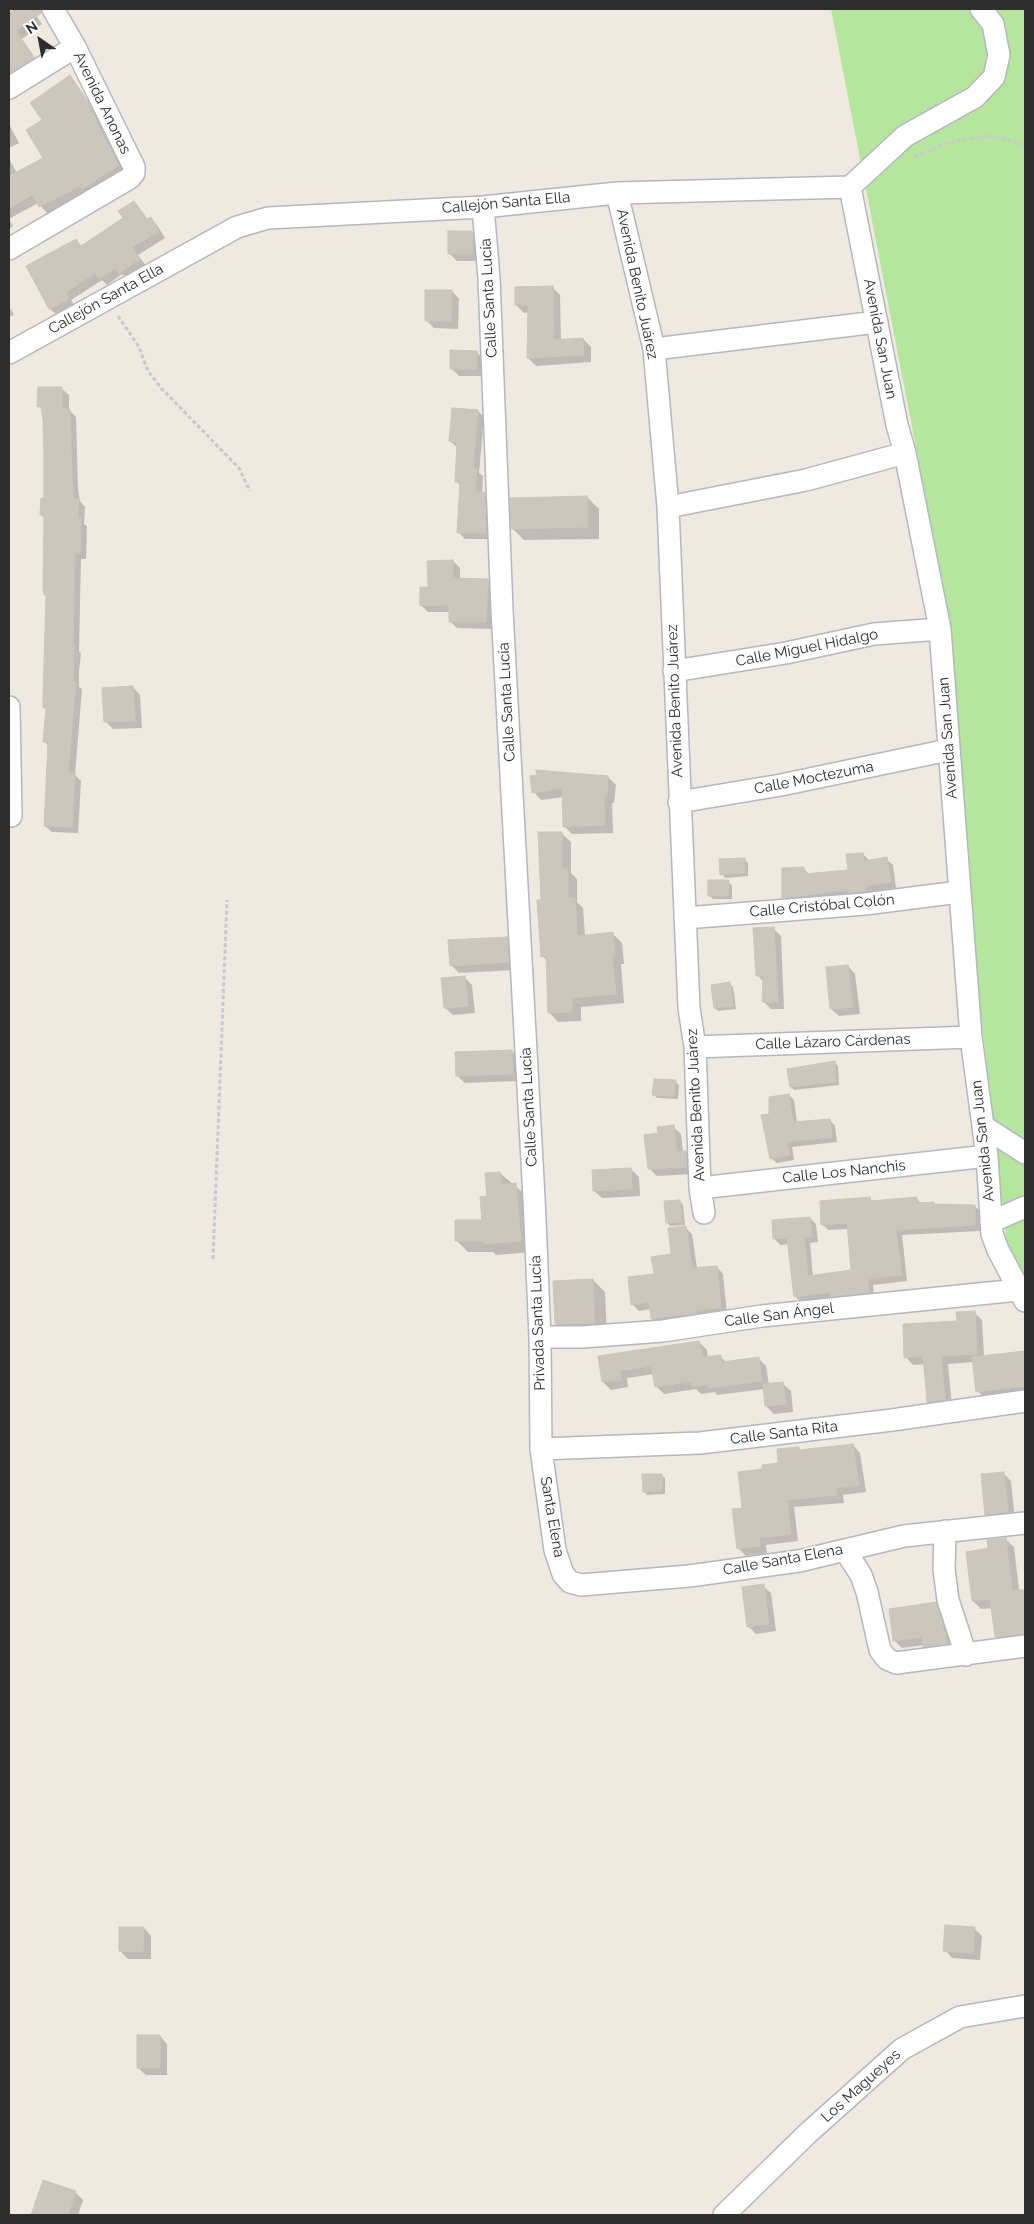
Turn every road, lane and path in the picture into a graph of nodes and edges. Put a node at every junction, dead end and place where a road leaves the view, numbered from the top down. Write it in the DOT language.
graph roads {
  1 [pos="53,9"];
  2 [pos="981,9"];
  3 [pos="75,47"];
  4 [pos="9,88"];
  5 [pos="1025,145"];
  6 [pos="910,159"];
  7 [pos="850,187"];
  8 [pos="617,193"];
  9 [pos="483,206"];
  10 [pos="9,250"];
  11 [pos="107,298"];
  12 [pos="877,322"];
  13 [pos="654,349"];
  14 [pos="9,353"];
  15 [pos="905,453"];
  16 [pos="250,491"];
  17 [pos="668,508"];
  18 [pos="940,629"];
  19 [pos="674,671"];
  20 [pos="9,708"];
  21 [pos="948,750"];
  22 [pos="680,802"];
  23 [pos="11,816"];
  24 [pos="959,892"];
  25 [pos="227,900"];
  26 [pos="685,918"];
  27 [pos="971,1037"];
  28 [pos="695,1047"];
  29 [pos="983,1126"];
  30 [pos="1025,1153"];
  31 [pos="988,1156"];
  32 [pos="700,1188"];
  33 [pos="534,1198"];
  34 [pos="1025,1207"];
  35 [pos="704,1213"];
  36 [pos="991,1222"];
  37 [pos="213,1259"];
  38 [pos="1022,1296"];
  39 [pos="540,1338"];
  40 [pos="1025,1401"];
  41 [pos="541,1449"];
  42 [pos="1025,1522"];
  43 [pos="945,1531"];
  44 [pos="845,1550"];
  45 [pos="570,1582"];
  46 [pos="1025,1646"];
  47 [pos="966,1656"];
  48 [pos="1025,2006"];
  49 [pos="724,2215"];
  1 -- 3 [label="street, Avenida Anonas"];
  2 -- 7 [label="street"];
  3 -- 4 [label="street"];
  3 -- 10 [label="street, Avenida Anonas"];
  5 -- 6 [label="path"];
  7 -- 8 [label="street, Callejón Santa Ella"];
  7 -- 12 [label="street, Avenida San Juan"];
  8 -- 9 [label="street, Callejón Santa Ella"];
  8 -- 13 [label="street, Avenida Benito Juárez"];
  9 -- 11 [label="street, Callejón Santa Ella"];
  9 -- 33 [label="street, Calle Santa Lucía"];
  11 -- 14 [label="street, Callejón Santa Ella"];
  11 -- 16 [label="path"];
  12 -- 13 [label="street"];
  12 -- 15 [label="street, Avenida San Juan"];
  13 -- 17 [label="street, Avenida Benito Juárez"];
  15 -- 17 [label="street"];
  15 -- 18 [label="street, Avenida San Juan"];
  17 -- 19 [label="street, Avenida Benito Juárez"];
  18 -- 19 [label="street, Calle Miguel Hidalgo"];
  18 -- 21 [label="street, Avenida San Juan"];
  19 -- 22 [label="street, Avenida Benito Juárez"];
  20 -- 23 [label="street"];
  21 -- 22 [label="street, Calle Moctezuma"];
  21 -- 24 [label="street, Avenida San Juan"];
  22 -- 26 [label="street, Avenida Benito Juárez"];
  24 -- 26 [label="street, Calle Cristóbal Colón"];
  24 -- 27 [label="street, Avenida San Juan"];
  25 -- 37 [label="path"];
  26 -- 28 [label="street, Avenida Benito Juárez"];
  27 -- 28 [label="street, Calle Lázaro Cárdenas"];
  27 -- 29 [label="street, Avenida San Juan"];
  28 -- 32 [label="street, Avenida Benito Juárez"];
  29 -- 30 [label="street"];
  29 -- 31 [label="street, Avenida San Juan"];
  31 -- 32 [label="street, Calle Los Nanchis"];
  31 -- 36 [label="street, Avenida San Juan"];
  32 -- 35 [label="street, Avenida Benito Juárez"];
  33 -- 39 [label="street, Privada Santa Lucía"];
  34 -- 36 [label="street"];
  36 -- 38 [label="street, Avenida San Juan"];
  38 -- 39 [label="street, Calle San Ángel"];
  39 -- 41 [label="street, Privada Santa Lucía"];
  40 -- 41 [label="street, Calle Santa Rita"];
  41 -- 45 [label="street, Santa Elena"];
  42 -- 43 [label="street, Calle Santa Elena"];
  43 -- 44 [label="street, Calle Santa Elena"];
  43 -- 47 [label="street"];
  44 -- 45 [label="street, Calle Santa Elena"];
  44 -- 47 [label="street"];
  46 -- 47 [label="street"];
  48 -- 49 [label="street, Los Magueyes"];
}
